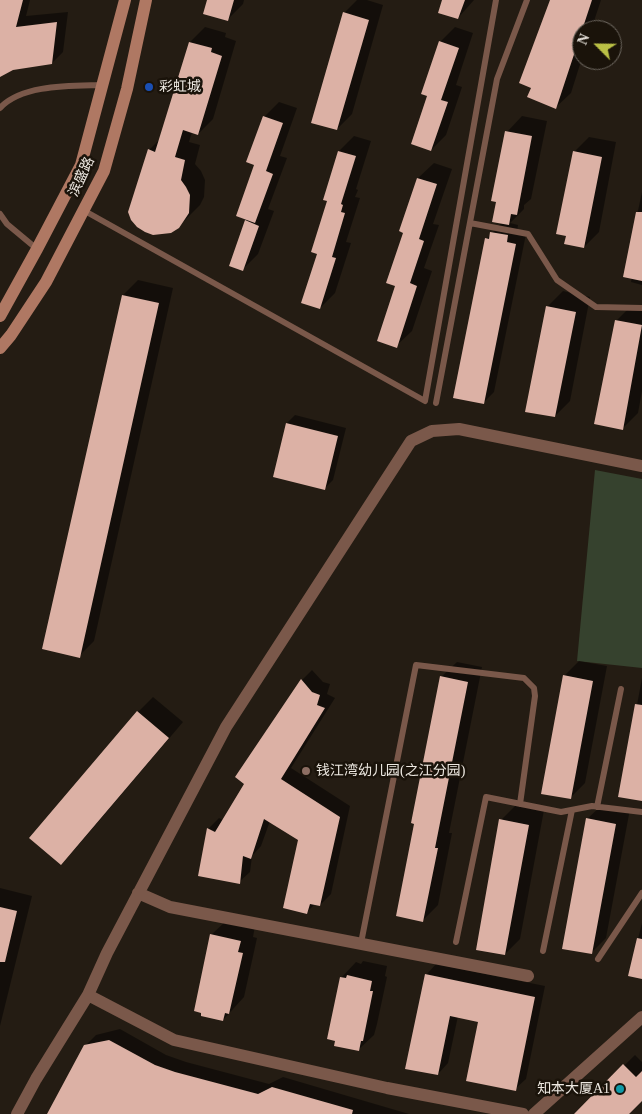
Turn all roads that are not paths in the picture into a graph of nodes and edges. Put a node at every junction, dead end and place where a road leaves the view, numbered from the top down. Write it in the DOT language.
graph roads {
  1 [pos="124,0"];
  2 [pos="146,0"];
  3 [pos="496,0"];
  4 [pos="526,0"];
  5 [pos="102,85"];
  6 [pos="0,108"];
  7 [pos="84,210"];
  8 [pos="0,214"];
  9 [pos="470,223"];
  10 [pos="37,249"];
  11 [pos="642,308"];
  12 [pos="0,316"];
  13 [pos="0,348"];
  14 [pos="436,403"];
  15 [pos="642,466"];
  16 [pos="621,689"];
  17 [pos="520,804"];
  18 [pos="597,807"];
  19 [pos="572,810"];
  20 [pos="642,812"];
  21 [pos="138,893"];
  22 [pos="642,893"];
  23 [pos="456,942"];
  24 [pos="361,943"];
  25 [pos="543,951"];
  26 [pos="598,959"];
  27 [pos="528,976"];
  28 [pos="88,995"];
  29 [pos="642,1017"];
  30 [pos="17,1114"];
  31 [pos="523,1114"];
  32 [pos="534,1114"];
  1 -- 5 [label="main road, 滨盛路"];
  2 -- 7 [label="main road, 滨盛路"];
  3 -- 7 [label="lane"];
  4 -- 9 [label="lane"];
  5 -- 6 [label="lane"];
  5 -- 10 [label="main road, 滨盛路"];
  7 -- 13 [label="main road, 滨盛路"];
  8 -- 10 [label="lane"];
  9 -- 11 [label="lane"];
  9 -- 14 [label="lane"];
  10 -- 12 [label="main road, 滨盛路"];
  15 -- 21 [label="street"];
  16 -- 18 [label="lane"];
  17 -- 19 [label="lane"];
  17 -- 23 [label="lane"];
  17 -- 24 [label="lane"];
  18 -- 19 [label="lane"];
  18 -- 20 [label="lane"];
  19 -- 25 [label="lane"];
  21 -- 24 [label="street"];
  21 -- 28 [label="street"];
  22 -- 26 [label="lane"];
  24 -- 27 [label="street"];
  28 -- 30 [label="street"];
  28 -- 31 [label="street"];
  29 -- 32 [label="street"];
}
